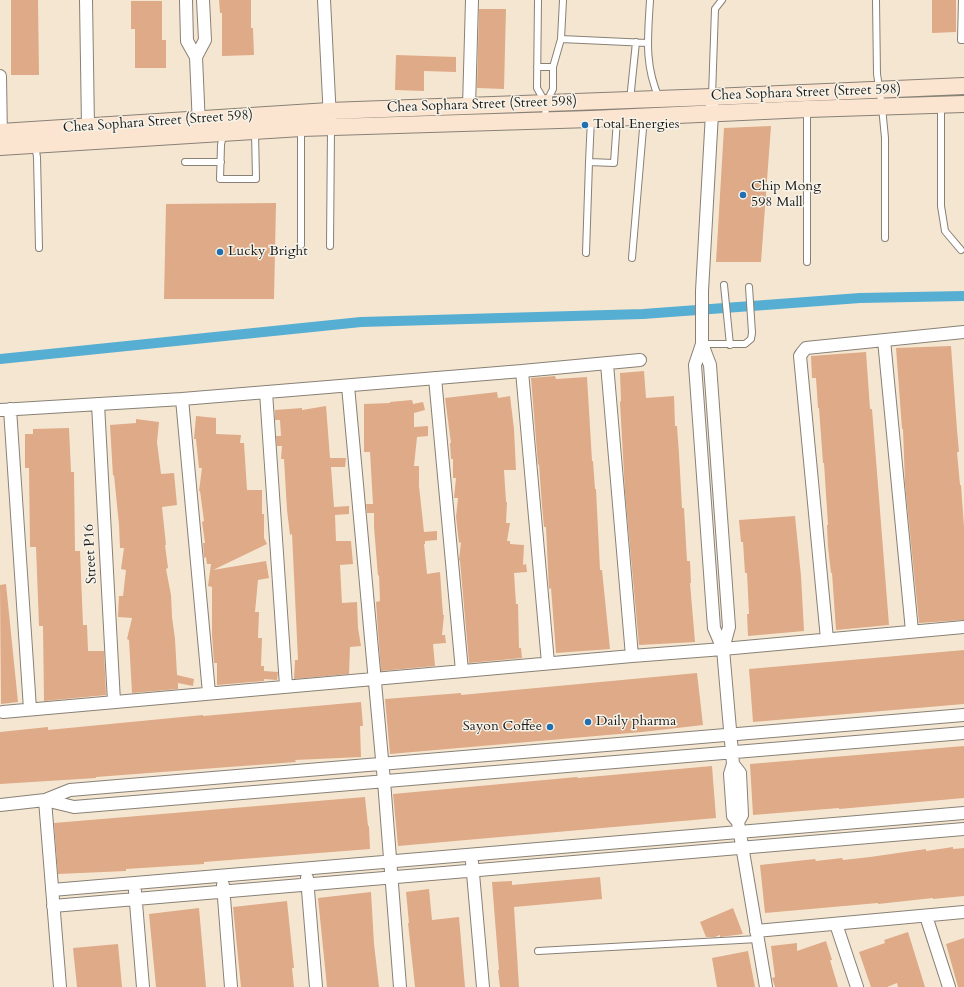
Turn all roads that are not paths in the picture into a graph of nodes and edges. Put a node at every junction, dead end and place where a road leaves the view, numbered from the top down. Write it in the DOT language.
graph roads {
  1 [pos="86,0"];
  2 [pos="186,0"];
  3 [pos="204,0"];
  4 [pos="324,0"];
  5 [pos="472,0"];
  6 [pos="538,0"];
  7 [pos="563,0"];
  8 [pos="650,0"];
  9 [pos="722,0"];
  10 [pos="876,0"];
  11 [pos="962,0"];
  12 [pos="561,39"];
  13 [pos="964,40"];
  14 [pos="636,42"];
  15 [pos="648,43"];
  16 [pos="196,57"];
  17 [pos="537,67"];
  18 [pos="553,67"];
  19 [pos="0,76"];
  20 [pos="964,86"];
  21 [pos="879,90"];
  22 [pos="712,97"];
  23 [pos="659,98"];
  24 [pos="630,100"];
  25 [pos="546,103"];
  26 [pos="964,104"];
  27 [pos="941,105"];
  28 [pos="470,106"];
  29 [pos="882,107"];
  30 [pos="807,109"];
  31 [pos="591,110"];
  32 [pos="329,111"];
  33 [pos="712,114"];
  34 [pos="644,117"];
  35 [pos="617,118"];
  36 [pos="545,120"];
  37 [pos="88,126"];
  38 [pos="223,126"];
  39 [pos="199,127"];
  40 [pos="331,127"];
  41 [pos="301,128"];
  42 [pos="255,132"];
  43 [pos="0,140"];
  44 [pos="35,145"];
  45 [pos="184,162"];
  46 [pos="221,162"];
  47 [pos="589,162"];
  48 [pos="885,238"];
  49 [pos="301,245"];
  50 [pos="330,246"];
  51 [pos="39,248"];
  52 [pos="961,250"];
  53 [pos="586,253"];
  54 [pos="632,258"];
  55 [pos="807,262"];
  56 [pos="724,285"];
  57 [pos="750,287"];
  58 [pos="964,332"];
  59 [pos="884,340"];
  60 [pos="702,344"];
  61 [pos="730,345"];
  62 [pos="640,360"];
  63 [pos="607,364"];
  64 [pos="522,371"];
  65 [pos="435,378"];
  66 [pos="348,386"];
  67 [pos="266,392"];
  68 [pos="182,399"];
  69 [pos="98,404"];
  70 [pos="713,404"];
  71 [pos="698,406"];
  72 [pos="5,409"];
  73 [pos="718,478"];
  74 [pos="703,480"];
  75 [pos="964,626"];
  76 [pos="912,631"];
  77 [pos="827,638"];
  78 [pos="723,649"];
  79 [pos="632,656"];
  80 [pos="548,663"];
  81 [pos="462,671"];
  82 [pos="374,679"];
  83 [pos="286,686"];
  84 [pos="209,693"];
  85 [pos="114,702"];
  86 [pos="30,709"];
  87 [pos="3,712"];
  88 [pos="964,714"];
  89 [pos="914,719"];
  90 [pos="795,729"];
  91 [pos="964,733"];
  92 [pos="730,734"];
  93 [pos="916,737"];
  94 [pos="673,739"];
  95 [pos="797,747"];
  96 [pos="562,748"];
  97 [pos="674,757"];
  98 [pos="444,758"];
  99 [pos="732,758"];
  100 [pos="382,764"];
  101 [pos="563,766"];
  102 [pos="327,768"];
  103 [pos="445,776"];
  104 [pos="218,778"];
  105 [pos="384,781"];
  106 [pos="328,786"];
  107 [pos="106,787"];
  108 [pos="220,795"];
  109 [pos="45,800"];
  110 [pos="108,804"];
  111 [pos="0,805"];
  112 [pos="964,813"];
  113 [pos="869,821"];
  114 [pos="739,827"];
  115 [pos="964,829"];
  116 [pos="870,837"];
  117 [pos="606,843"];
  118 [pos="742,848"];
  119 [pos="472,855"];
  120 [pos="606,859"];
  121 [pos="390,862"];
  122 [pos="306,869"];
  123 [pos="473,870"];
  124 [pos="222,876"];
  125 [pos="391,877"];
  126 [pos="134,883"];
  127 [pos="307,884"];
  128 [pos="52,890"];
  129 [pos="224,891"];
  130 [pos="136,899"];
  131 [pos="53,906"];
  132 [pos="964,912"];
  133 [pos="926,916"];
  134 [pos="836,924"];
  135 [pos="757,935"];
  136 [pos="538,951"];
  137 [pos="60,987"];
  138 [pos="143,987"];
  139 [pos="231,987"];
  140 [pos="316,987"];
  141 [pos="400,987"];
  142 [pos="484,987"];
  143 [pos="766,987"];
  144 [pos="857,987"];
  145 [pos="949,987"];
  1 -- 37 [label="street"];
  2 -- 16 [label="street"];
  3 -- 16 [label="street"];
  4 -- 32 [label="street"];
  5 -- 28 [label="street"];
  6 -- 17 [label="lane"];
  7 -- 12 [label="lane"];
  8 -- 15 [label="lane"];
  9 -- 22 [label="lane"];
  10 -- 21 [label="lane"];
  11 -- 13 [label="lane"];
  12 -- 14 [label="lane"];
  12 -- 18 [label="lane"];
  14 -- 15 [label="lane"];
  14 -- 24 [label="lane"];
  15 -- 23 [label="lane"];
  16 -- 39 [label="street"];
  17 -- 18 [label="lane"];
  17 -- 25 [label="lane"];
  18 -- 25 [label="lane"];
  19 -- 43 [label="street"];
  20 -- 21 [label="main road, Chea Sophara Street (Street 598)"];
  21 -- 22 [label="main road, Chea Sophara Street (Street 598)"];
  21 -- 29 [label="lane"];
  22 -- 23 [label="main road, Chea Sophara Street (Street 598)"];
  22 -- 33 [label="street"];
  23 -- 24 [label="main road, Chea Sophara Street (Street 598)"];
  24 -- 31 [label="main road, Chea Sophara Street (Street 598)"];
  25 -- 28 [label="main road, Chea Sophara Street (Street 598)"];
  25 -- 31 [label="main road, Chea Sophara Street (Street 598)"];
  25 -- 36 [label="lane"];
  26 -- 27 [label="main road, Chea Sophara Street (Street 598)"];
  27 -- 29 [label="main road, Chea Sophara Street (Street 598)"];
  27 -- 52 [label="lane"];
  28 -- 32 [label="main road, Chea Sophara Street (Street 598)"];
  29 -- 30 [label="main road, Chea Sophara Street (Street 598)"];
  29 -- 48 [label="lane"];
  30 -- 33 [label="main road, Chea Sophara Street (Street 598)"];
  30 -- 55 [label="lane"];
  31 -- 35 [label="main road, Chea Sophara Street (Street 598)"];
  31 -- 36 [label="main road, Chea Sophara Street (Street 598)"];
  31 -- 47 [label="lane"];
  32 -- 38 [label="main road, Chea Sophara Street (Street 598)"];
  32 -- 40 [label="street"];
  33 -- 34 [label="main road, Chea Sophara Street (Street 598)"];
  33 -- 60 [label="street"];
  34 -- 35 [label="main road, Chea Sophara Street (Street 598)"];
  34 -- 54 [label="lane"];
  35 -- 47 [label="lane"];
  36 -- 40 [label="main road, Chea Sophara Street (Street 598)"];
  37 -- 39 [label="main road, Chea Sophara Street (Street 598)"];
  37 -- 43 [label="main road, Chea Sophara Street (Street 598)"];
  38 -- 39 [label="main road, Chea Sophara Street (Street 598)"];
  38 -- 42 [label="main road, Chea Sophara Street (Street 598)"];
  38 -- 46 [label="lane"];
  39 -- 44 [label="main road, Chea Sophara Street (Street 598)"];
  40 -- 41 [label="main road, Chea Sophara Street (Street 598)"];
  40 -- 50 [label="lane"];
  41 -- 42 [label="main road, Chea Sophara Street (Street 598)"];
  41 -- 49 [label="lane"];
  42 -- 46 [label="lane"];
  43 -- 44 [label="main road, Chea Sophara Street (Street 598)"];
  44 -- 51 [label="lane"];
  45 -- 46 [label="lane"];
  47 -- 53 [label="lane"];
  56 -- 61 [label="lane"];
  57 -- 61 [label="lane"];
  58 -- 59 [label="street"];
  59 -- 76 [label="street"];
  59 -- 77 [label="street"];
  60 -- 61 [label="lane"];
  60 -- 70 [label="street"];
  60 -- 71 [label="street"];
  62 -- 63 [label="street"];
  63 -- 64 [label="street"];
  63 -- 79 [label="street"];
  64 -- 65 [label="street"];
  64 -- 80 [label="street"];
  65 -- 66 [label="street"];
  65 -- 81 [label="street"];
  66 -- 67 [label="street"];
  66 -- 82 [label="street"];
  67 -- 68 [label="street"];
  67 -- 83 [label="street"];
  68 -- 69 [label="street"];
  68 -- 84 [label="street"];
  69 -- 72 [label="street"];
  69 -- 85 [label="street, Street P16"];
  70 -- 71 [label="street"];
  70 -- 73 [label="street"];
  71 -- 74 [label="street"];
  72 -- 86 [label="street"];
  73 -- 74 [label="street"];
  73 -- 78 [label="street"];
  74 -- 78 [label="street"];
  75 -- 76 [label="street"];
  76 -- 77 [label="street"];
  77 -- 78 [label="street"];
  78 -- 79 [label="street"];
  78 -- 92 [label="street"];
  79 -- 80 [label="street"];
  80 -- 81 [label="street"];
  81 -- 82 [label="street"];
  82 -- 83 [label="street"];
  82 -- 100 [label="street"];
  83 -- 84 [label="street"];
  84 -- 85 [label="street"];
  85 -- 86 [label="street"];
  86 -- 87 [label="street"];
  88 -- 89 [label="street"];
  89 -- 90 [label="street"];
  89 -- 93 [label="street"];
  90 -- 92 [label="street"];
  90 -- 95 [label="street"];
  91 -- 93 [label="street"];
  92 -- 94 [label="street"];
  92 -- 99 [label="street"];
  93 -- 95 [label="street"];
  94 -- 96 [label="street"];
  94 -- 97 [label="street"];
  95 -- 99 [label="street"];
  96 -- 98 [label="street"];
  96 -- 101 [label="street"];
  97 -- 99 [label="street"];
  97 -- 101 [label="street"];
  98 -- 100 [label="street"];
  98 -- 103 [label="street"];
  99 -- 114 [label="street"];
  100 -- 102 [label="street"];
  100 -- 105 [label="street"];
  101 -- 103 [label="street"];
  102 -- 104 [label="street"];
  102 -- 106 [label="street"];
  103 -- 105 [label="street"];
  104 -- 107 [label="street"];
  104 -- 108 [label="street"];
  105 -- 106 [label="street"];
  105 -- 121 [label="street"];
  106 -- 108 [label="street"];
  107 -- 109 [label="street"];
  107 -- 110 [label="street"];
  108 -- 110 [label="street"];
  109 -- 110 [label="street"];
  109 -- 111 [label="street"];
  109 -- 128 [label="street"];
  112 -- 113 [label="street"];
  113 -- 114 [label="street"];
  113 -- 116 [label="street"];
  114 -- 117 [label="street"];
  114 -- 118 [label="street"];
  115 -- 116 [label="street"];
  116 -- 118 [label="street"];
  117 -- 119 [label="street"];
  117 -- 120 [label="street"];
  118 -- 120 [label="street"];
  118 -- 135 [label="street"];
  119 -- 121 [label="street"];
  119 -- 123 [label="street"];
  120 -- 123 [label="street"];
  121 -- 122 [label="street"];
  121 -- 125 [label="street"];
  122 -- 124 [label="street"];
  122 -- 127 [label="street"];
  123 -- 125 [label="street"];
  123 -- 142 [label="street"];
  124 -- 126 [label="street"];
  124 -- 129 [label="street"];
  125 -- 127 [label="street"];
  125 -- 141 [label="street"];
  126 -- 128 [label="street"];
  126 -- 130 [label="street"];
  127 -- 129 [label="street"];
  127 -- 140 [label="street"];
  128 -- 131 [label="street"];
  129 -- 130 [label="street"];
  129 -- 139 [label="street"];
  130 -- 131 [label="street"];
  130 -- 138 [label="street"];
  131 -- 137 [label="street"];
  132 -- 133 [label="street"];
  133 -- 134 [label="street"];
  133 -- 145 [label="street"];
  134 -- 135 [label="street"];
  134 -- 144 [label="street"];
  135 -- 136 [label="lane"];
  135 -- 143 [label="street"];
}
